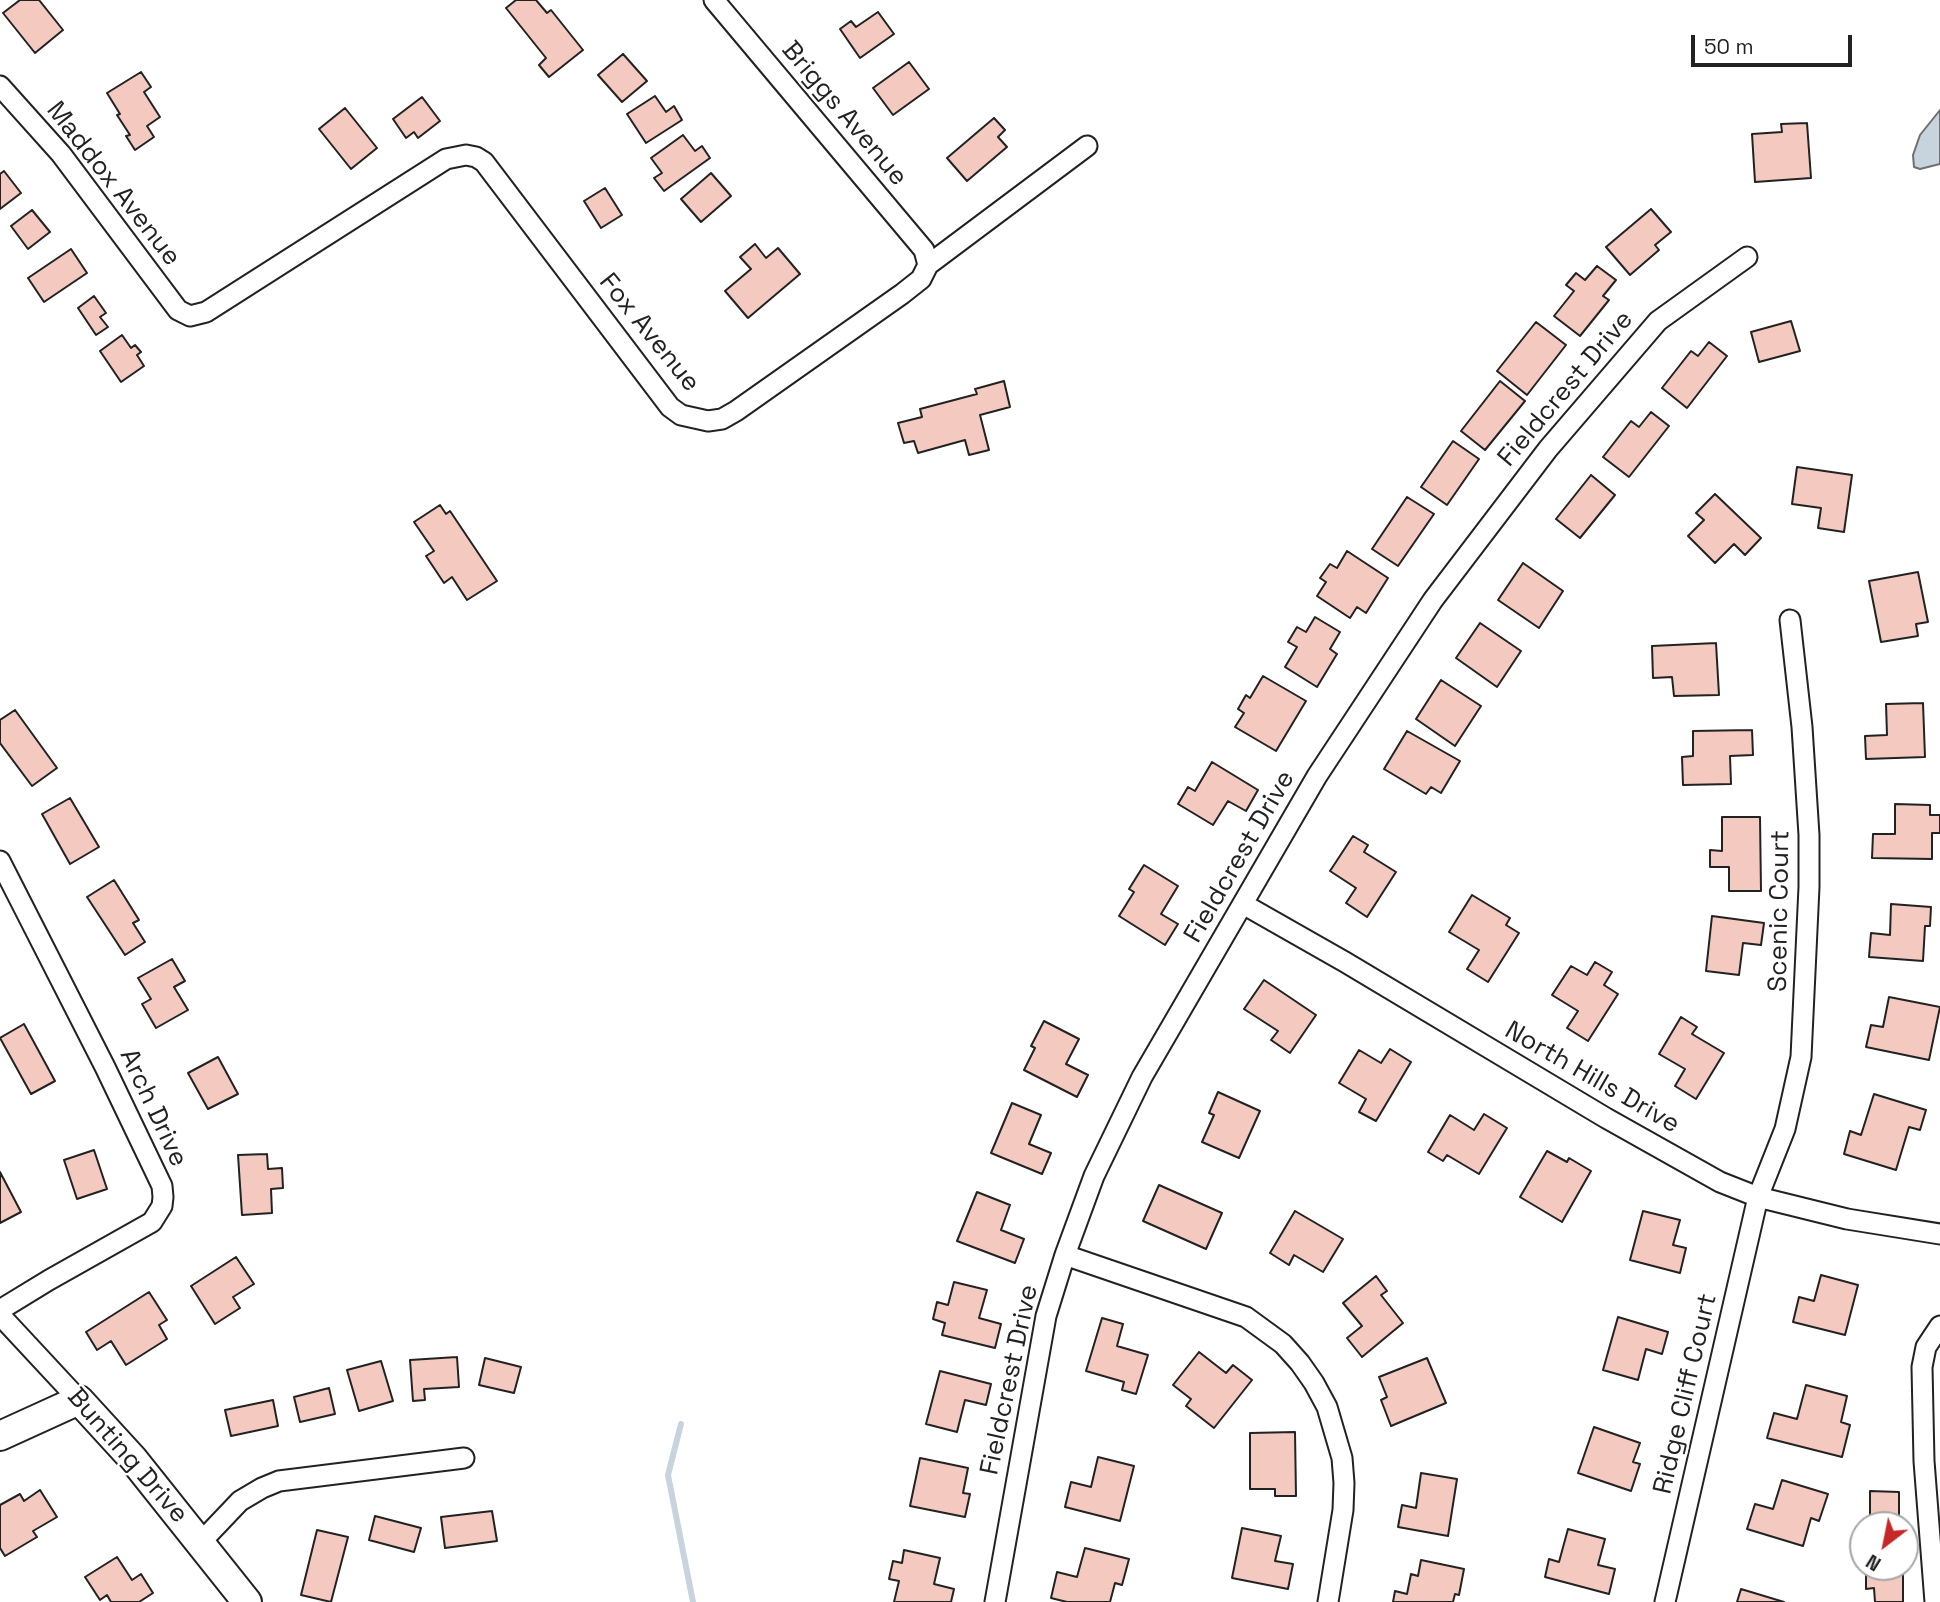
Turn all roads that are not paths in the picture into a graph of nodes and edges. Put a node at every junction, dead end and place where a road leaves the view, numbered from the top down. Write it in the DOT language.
graph roads {
  1 [pos="714,0"];
  2 [pos="0,86"];
  3 [pos="1087,146"];
  4 [pos="1747,257"];
  5 [pos="928,265"];
  6 [pos="184,314"];
  7 [pos="1790,620"];
  8 [pos="0,861"];
  9 [pos="1243,904"];
  10 [pos="1758,1197"];
  11 [pos="1940,1234"];
  12 [pos="1065,1255"];
  13 [pos="0,1312"];
  14 [pos="1940,1326"];
  15 [pos="79,1400"];
  16 [pos="0,1436"];
  17 [pos="464,1458"];
  18 [pos="201,1542"];
  19 [pos="247,1602"];
  20 [pos="995,1602"];
  21 [pos="1328,1602"];
  22 [pos="1665,1602"];
  23 [pos="1935,1602"];
  1 -- 5 [label="street, Briggs Avenue"];
  2 -- 6 [label="street, Maddox Avenue"];
  3 -- 5 [label="street, Fox Avenue"];
  4 -- 9 [label="street, Fieldcrest Drive"];
  5 -- 6 [label="street, Fox Avenue"];
  7 -- 10 [label="street, Scenic Court"];
  8 -- 13 [label="street, Arch Drive"];
  9 -- 10 [label="street, North Hills Drive"];
  9 -- 12 [label="street, Fieldcrest Drive"];
  10 -- 11 [label="street, North Hills Drive"];
  10 -- 22 [label="street, Ridge Cliff Court"];
  12 -- 20 [label="street, Fieldcrest Drive"];
  12 -- 21 [label="street"];
  13 -- 15 [label="street, Bunting Drive"];
  14 -- 23 [label="street"];
  15 -- 16 [label="street"];
  15 -- 18 [label="street, Bunting Drive"];
  17 -- 18 [label="street"];
  18 -- 19 [label="street, Bunting Drive"];
}
